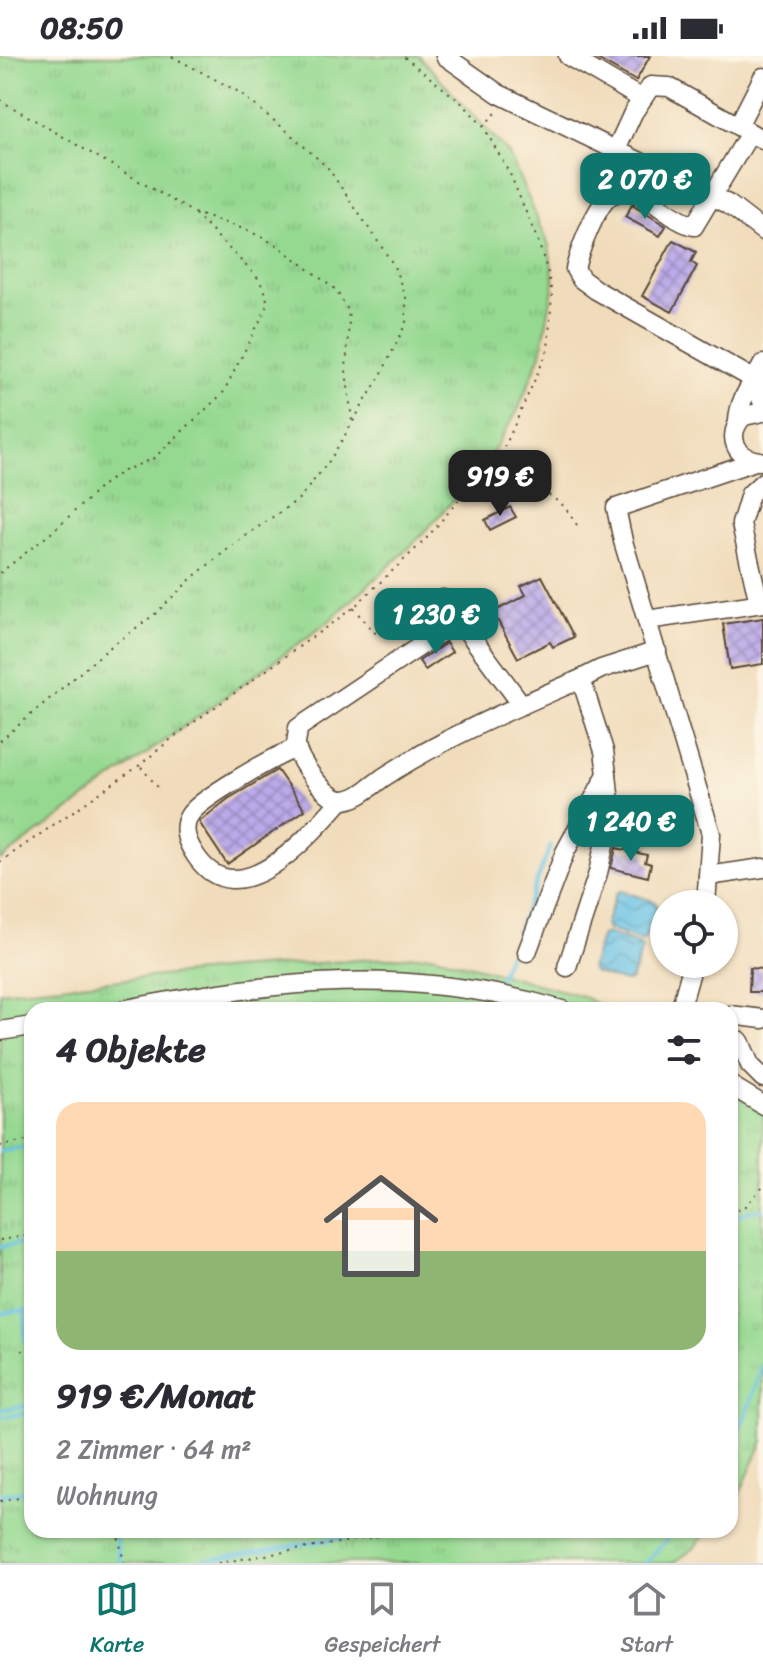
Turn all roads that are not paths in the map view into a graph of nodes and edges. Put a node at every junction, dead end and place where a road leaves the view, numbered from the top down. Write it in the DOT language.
graph roads {
  1 [pos="445,56"];
  2 [pos="568,56"];
  3 [pos="763,77"];
  4 [pos="642,99"];
  5 [pos="750,133"];
  6 [pos="616,150"];
  7 [pos="713,197"];
  8 [pos="763,231"];
  9 [pos="759,372"];
  10 [pos="763,404"];
  11 [pos="763,412"];
  12 [pos="738,421"];
  13 [pos="734,444"];
  14 [pos="759,460"];
  15 [pos="717,472"];
  16 [pos="763,482"];
  17 [pos="443,599"];
  18 [pos="761,603"];
  19 [pos="459,620"];
  20 [pos="647,620"];
  21 [pos="657,651"];
  22 [pos="581,679"];
  23 [pos="522,705"];
  24 [pos="296,748"];
  25 [pos="607,774"];
  26 [pos="341,800"];
  27 [pos="763,868"];
  28 [pos="708,876"];
  29 [pos="707,890"];
  30 [pos="527,952"];
  31 [pos="567,967"];
  32 [pos="691,978"];
  33 [pos="170,1002"];
  34 [pos="531,1002"];
  35 [pos="688,1002"];
  36 [pos="738,1016"];
  37 [pos="763,1019"];
  38 [pos="24,1027"];
  39 [pos="0,1031"];
  40 [pos="738,1040"];
  41 [pos="763,1078"];
  42 [pos="738,1090"];
  43 [pos="763,1105"];
  1 -- 6 [label="lane"];
  2 -- 4 [label="lane"];
  3 -- 5 [label="lane"];
  4 -- 5 [label="lane"];
  4 -- 6 [label="lane"];
  5 -- 7 [label="lane"];
  6 -- 7 [label="lane"];
  7 -- 8 [label="lane"];
  7 -- 9 [label="lane"];
  9 -- 10 [label="lane"];
  9 -- 12 [label="lane"];
  11 -- 12 [label="lane"];
  12 -- 13 [label="lane"];
  13 -- 14 [label="lane"];
  13 -- 15 [label="lane"];
  14 -- 15 [label="lane"];
  15 -- 20 [label="lane"];
  16 -- 18 [label="lane"];
  17 -- 19 [label="lane"];
  18 -- 20 [label="lane"];
  19 -- 23 [label="lane"];
  19 -- 24 [label="lane"];
  20 -- 21 [label="lane"];
  21 -- 22 [label="lane"];
  21 -- 28 [label="lane"];
  22 -- 23 [label="lane"];
  22 -- 25 [label="lane"];
  23 -- 26 [label="lane"];
  24 -- 26 [label="lane"];
  24 -- 26 [label="lane"];
  25 -- 30 [label="lane"];
  25 -- 31 [label="lane"];
  27 -- 28 [label="lane"];
  28 -- 29 [label="lane"];
  32 -- 35 [label="lane"];
  33 -- 34 [label="lane"];
  36 -- 37 [label="lane"];
  38 -- 39 [label="lane"];
  40 -- 41 [label="lane"];
  42 -- 43 [label="lane"];
}
